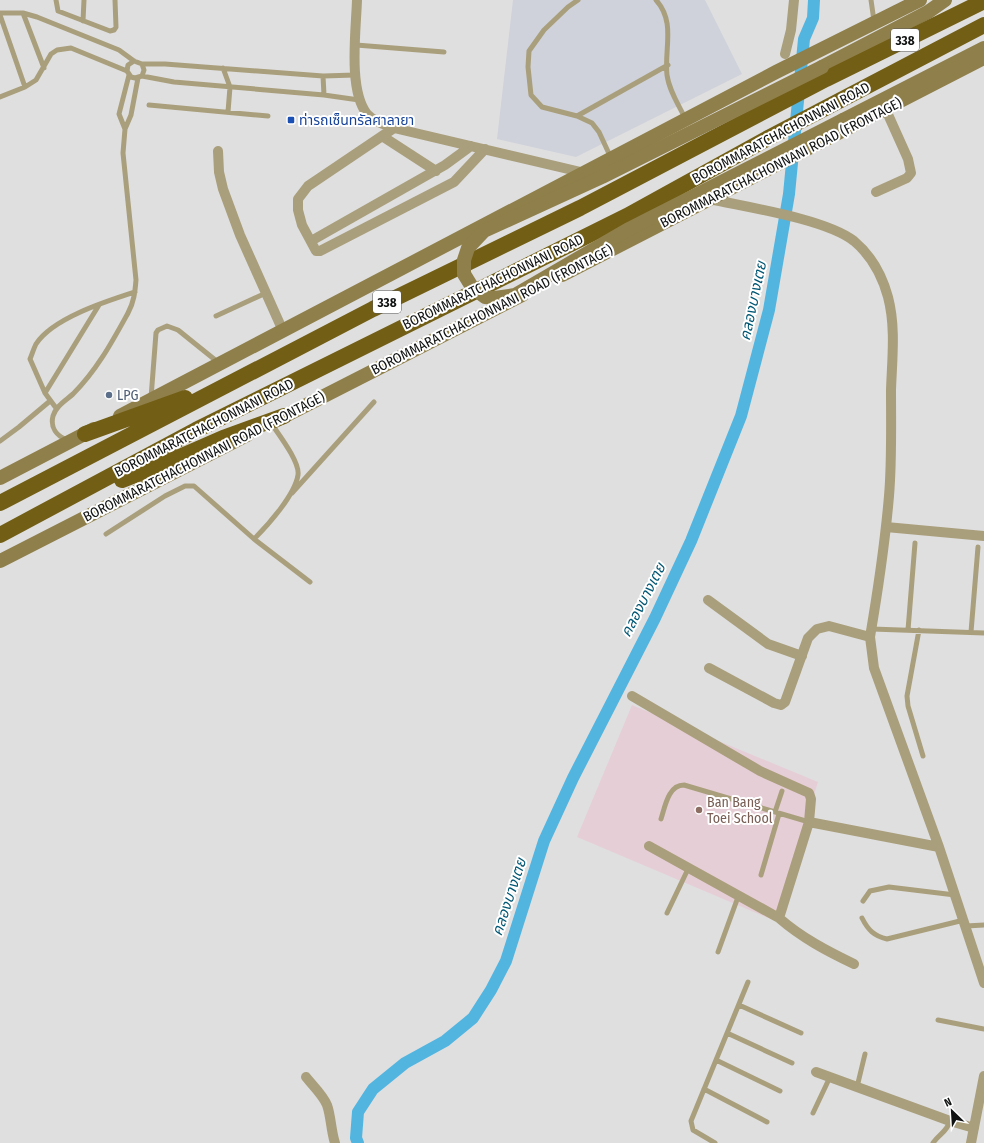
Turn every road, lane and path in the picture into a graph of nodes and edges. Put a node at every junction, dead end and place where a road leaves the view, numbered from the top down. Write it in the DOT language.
graph roads {
  1 [pos="56,0"];
  2 [pos="84,0"];
  3 [pos="115,0"];
  4 [pos="357,0"];
  5 [pos="578,0"];
  6 [pos="656,0"];
  7 [pos="794,0"];
  8 [pos="871,0"];
  9 [pos="920,0"];
  10 [pos="945,0"];
  11 [pos="984,1"];
  12 [pos="23,13"];
  13 [pos="0,14"];
  14 [pos="83,21"];
  15 [pos="874,23"];
  16 [pos="984,25"];
  17 [pos="356,45"];
  18 [pos="984,48"];
  19 [pos="444,52"];
  20 [pos="785,54"];
  21 [pos="984,58"];
  22 [pos="134,61"];
  23 [pos="142,64"];
  24 [pos="668,65"];
  25 [pos="44,68"];
  26 [pos="223,68"];
  27 [pos="128,73"];
  28 [pos="824,73"];
  29 [pos="355,75"];
  30 [pos="323,76"];
  31 [pos="140,77"];
  32 [pos="25,87"];
  33 [pos="230,87"];
  34 [pos="324,94"];
  35 [pos="0,97"];
  36 [pos="359,100"];
  37 [pos="149,105"];
  38 [pos="886,110"];
  39 [pos="228,112"];
  40 [pos="268,116"];
  41 [pos="577,116"];
  42 [pos="686,120"];
  43 [pos="394,128"];
  44 [pos="125,130"];
  45 [pos="382,136"];
  46 [pos="471,146"];
  47 [pos="485,149"];
  48 [pos="218,151"];
  49 [pos="612,159"];
  50 [pos="436,170"];
  51 [pos="585,173"];
  52 [pos="876,192"];
  53 [pos="710,199"];
  54 [pos="379,203"];
  55 [pos="386,217"];
  56 [pos="311,241"];
  57 [pos="135,292"];
  58 [pos="266,293"];
  59 [pos="99,304"];
  60 [pos="216,316"];
  61 [pos="283,331"];
  62 [pos="220,364"];
  63 [pos="238,380"];
  64 [pos="45,393"];
  65 [pos="151,399"];
  66 [pos="50,401"];
  67 [pos="374,402"];
  68 [pos="56,408"];
  69 [pos="278,420"];
  70 [pos="85,434"];
  71 [pos="0,441"];
  72 [pos="70,442"];
  73 [pos="0,478"];
  74 [pos="288,498"];
  75 [pos="0,503"];
  76 [pos="61,503"];
  77 [pos="886,527"];
  78 [pos="106,534"];
  79 [pos="0,535"];
  80 [pos="984,536"];
  81 [pos="254,539"];
  82 [pos="915,543"];
  83 [pos="978,546"];
  84 [pos="0,561"];
  85 [pos="310,582"];
  86 [pos="708,600"];
  87 [pos="908,630"];
  88 [pos="919,630"];
  89 [pos="971,632"];
  90 [pos="871,633"];
  91 [pos="984,633"];
  92 [pos="802,656"];
  93 [pos="709,668"];
  94 [pos="632,696"];
  95 [pos="923,756"];
  96 [pos="782,792"];
  97 [pos="777,813"];
  98 [pos="661,819"];
  99 [pos="808,822"];
  100 [pos="649,846"];
  101 [pos="939,847"];
  102 [pos="688,869"];
  103 [pos="761,875"];
  104 [pos="956,895"];
  105 [pos="738,897"];
  106 [pos="863,901"];
  107 [pos="667,913"];
  108 [pos="779,918"];
  109 [pos="862,918"];
  110 [pos="966,923"];
  111 [pos="984,925"];
  112 [pos="718,952"];
  113 [pos="854,964"];
  114 [pos="748,982"];
  115 [pos="984,983"];
  116 [pos="738,1005"];
  117 [pos="938,1020"];
  118 [pos="984,1029"];
  119 [pos="727,1033"];
  120 [pos="801,1033"];
  121 [pos="866,1054"];
  122 [pos="716,1060"];
  123 [pos="792,1063"];
  124 [pos="816,1072"];
  125 [pos="984,1076"];
  126 [pos="306,1077"];
  127 [pos="830,1077"];
  128 [pos="857,1087"];
  129 [pos="704,1090"];
  130 [pos="780,1091"];
  131 [pos="981,1103"];
  132 [pos="813,1113"];
  133 [pos="767,1122"];
  134 [pos="950,1122"];
  135 [pos="974,1128"];
  136 [pos="335,1143"];
  137 [pos="715,1143"];
  138 [pos="933,1143"];
  139 [pos="971,1143"];
  1 -- 14 [label="lane"];
  2 -- 14 [label="lane"];
  3 -- 14 [label="lane"];
  4 -- 17 [label="street"];
  5 -- 41 [label="lane"];
  6 -- 24 [label="lane"];
  7 -- 20 [label="street"];
  8 -- 15 [label="lane"];
  9 -- 15 [label="main road, 338"];
  10 -- 28 [label="main road"];
  11 -- 28 [label="highway, BOROMMARATCHACHONNANI ROAD / 338"];
  12 -- 13 [label="lane"];
  12 -- 22 [label="lane"];
  12 -- 25 [label="lane"];
  13 -- 32 [label="lane"];
  15 -- 42 [label="main road, 338"];
  16 -- 76 [label="highway, BOROMMARATCHACHONNANI ROAD / 338"];
  17 -- 19 [label="lane"];
  17 -- 29 [label="street"];
  18 -- 28 [label="main road, bridge"];
  21 -- 38 [label="main road, BOROMMARATCHACHONNANI ROAD (FRONTAGE)"];
  22 -- 23 [label="lane"];
  22 -- 27 [label="lane"];
  23 -- 26 [label="lane"];
  23 -- 31 [label="lane"];
  24 -- 41 [label="lane"];
  24 -- 42 [label="lane"];
  25 -- 27 [label="lane"];
  25 -- 32 [label="lane"];
  26 -- 30 [label="lane"];
  26 -- 33 [label="lane"];
  27 -- 31 [label="lane"];
  27 -- 44 [label="lane"];
  28 -- 63 [label="highway, BOROMMARATCHACHONNANI ROAD / 338"];
  29 -- 30 [label="lane"];
  29 -- 36 [label="street"];
  30 -- 34 [label="lane"];
  31 -- 33 [label="lane"];
  31 -- 44 [label="lane"];
  32 -- 35 [label="lane"];
  33 -- 34 [label="lane"];
  33 -- 39 [label="lane"];
  34 -- 36 [label="lane"];
  36 -- 43 [label="street"];
  37 -- 39 [label="lane"];
  38 -- 52 [label="street"];
  38 -- 53 [label="main road, BOROMMARATCHACHONNANI ROAD (FRONTAGE)"];
  39 -- 40 [label="lane"];
  41 -- 49 [label="lane"];
  42 -- 49 [label="main road, 338"];
  43 -- 45 [label="street"];
  43 -- 46 [label="street"];
  44 -- 57 [label="lane"];
  45 -- 50 [label="street"];
  45 -- 56 [label="street"];
  46 -- 47 [label="street"];
  46 -- 50 [label="street"];
  47 -- 51 [label="street"];
  47 -- 55 [label="street"];
  48 -- 58 [label="street"];
  49 -- 51 [label="main road, 338"];
  50 -- 54 [label="street"];
  51 -- 61 [label="main road, 338"];
  53 -- 69 [label="main road, BOROMMARATCHACHONNANI ROAD (FRONTAGE)"];
  53 -- 77 [label="street"];
  54 -- 55 [label="street"];
  54 -- 56 [label="street"];
  55 -- 56 [label="street"];
  57 -- 59 [label="lane"];
  57 -- 68 [label="lane"];
  58 -- 60 [label="lane"];
  58 -- 61 [label="street"];
  59 -- 64 [label="lane"];
  59 -- 64 [label="lane"];
  61 -- 62 [label="main road, 338"];
  62 -- 65 [label="main road, 338"];
  62 -- 65 [label="lane"];
  63 -- 70 [label="highway"];
  63 -- 75 [label="highway, BOROMMARATCHACHONNANI ROAD / 338"];
  64 -- 66 [label="lane"];
  65 -- 70 [label="main road, 338"];
  66 -- 68 [label="lane"];
  66 -- 71 [label="lane"];
  67 -- 74 [label="lane"];
  68 -- 72 [label="lane"];
  69 -- 74 [label="lane"];
  69 -- 76 [label="highway"];
  69 -- 84 [label="main road, BOROMMARATCHACHONNANI ROAD (FRONTAGE)"];
  70 -- 72 [label="main road, 338"];
  72 -- 73 [label="main road, 338"];
  74 -- 81 [label="lane"];
  76 -- 79 [label="highway, BOROMMARATCHACHONNANI ROAD / 338"];
  77 -- 80 [label="street"];
  77 -- 90 [label="street"];
  78 -- 81 [label="lane"];
  81 -- 85 [label="lane"];
  82 -- 87 [label="lane"];
  83 -- 89 [label="lane"];
  86 -- 92 [label="street"];
  87 -- 88 [label="lane"];
  87 -- 90 [label="lane"];
  88 -- 89 [label="lane"];
  88 -- 95 [label="lane"];
  89 -- 91 [label="lane"];
  90 -- 92 [label="street"];
  90 -- 101 [label="street"];
  92 -- 93 [label="street"];
  94 -- 99 [label="street"];
  96 -- 97 [label="lane"];
  97 -- 98 [label="lane"];
  97 -- 99 [label="lane"];
  97 -- 103 [label="lane"];
  99 -- 101 [label="street"];
  99 -- 108 [label="street"];
  100 -- 102 [label="street"];
  101 -- 104 [label="street"];
  102 -- 105 [label="street"];
  102 -- 107 [label="lane"];
  104 -- 106 [label="lane"];
  104 -- 110 [label="street"];
  105 -- 108 [label="street"];
  105 -- 112 [label="lane"];
  108 -- 113 [label="street"];
  109 -- 110 [label="lane"];
  110 -- 111 [label="lane"];
  110 -- 115 [label="street"];
  114 -- 116 [label="lane"];
  116 -- 119 [label="lane"];
  116 -- 120 [label="lane"];
  117 -- 118 [label="lane"];
  119 -- 122 [label="lane"];
  119 -- 123 [label="lane"];
  121 -- 128 [label="lane"];
  122 -- 129 [label="lane"];
  122 -- 130 [label="lane"];
  124 -- 127 [label="street"];
  125 -- 131 [label="street"];
  126 -- 136 [label="street"];
  127 -- 128 [label="street"];
  127 -- 132 [label="lane"];
  128 -- 134 [label="street"];
  129 -- 133 [label="lane"];
  129 -- 137 [label="lane"];
  131 -- 135 [label="street"];
  134 -- 135 [label="street"];
  134 -- 138 [label="lane"];
  135 -- 139 [label="street"];
}
